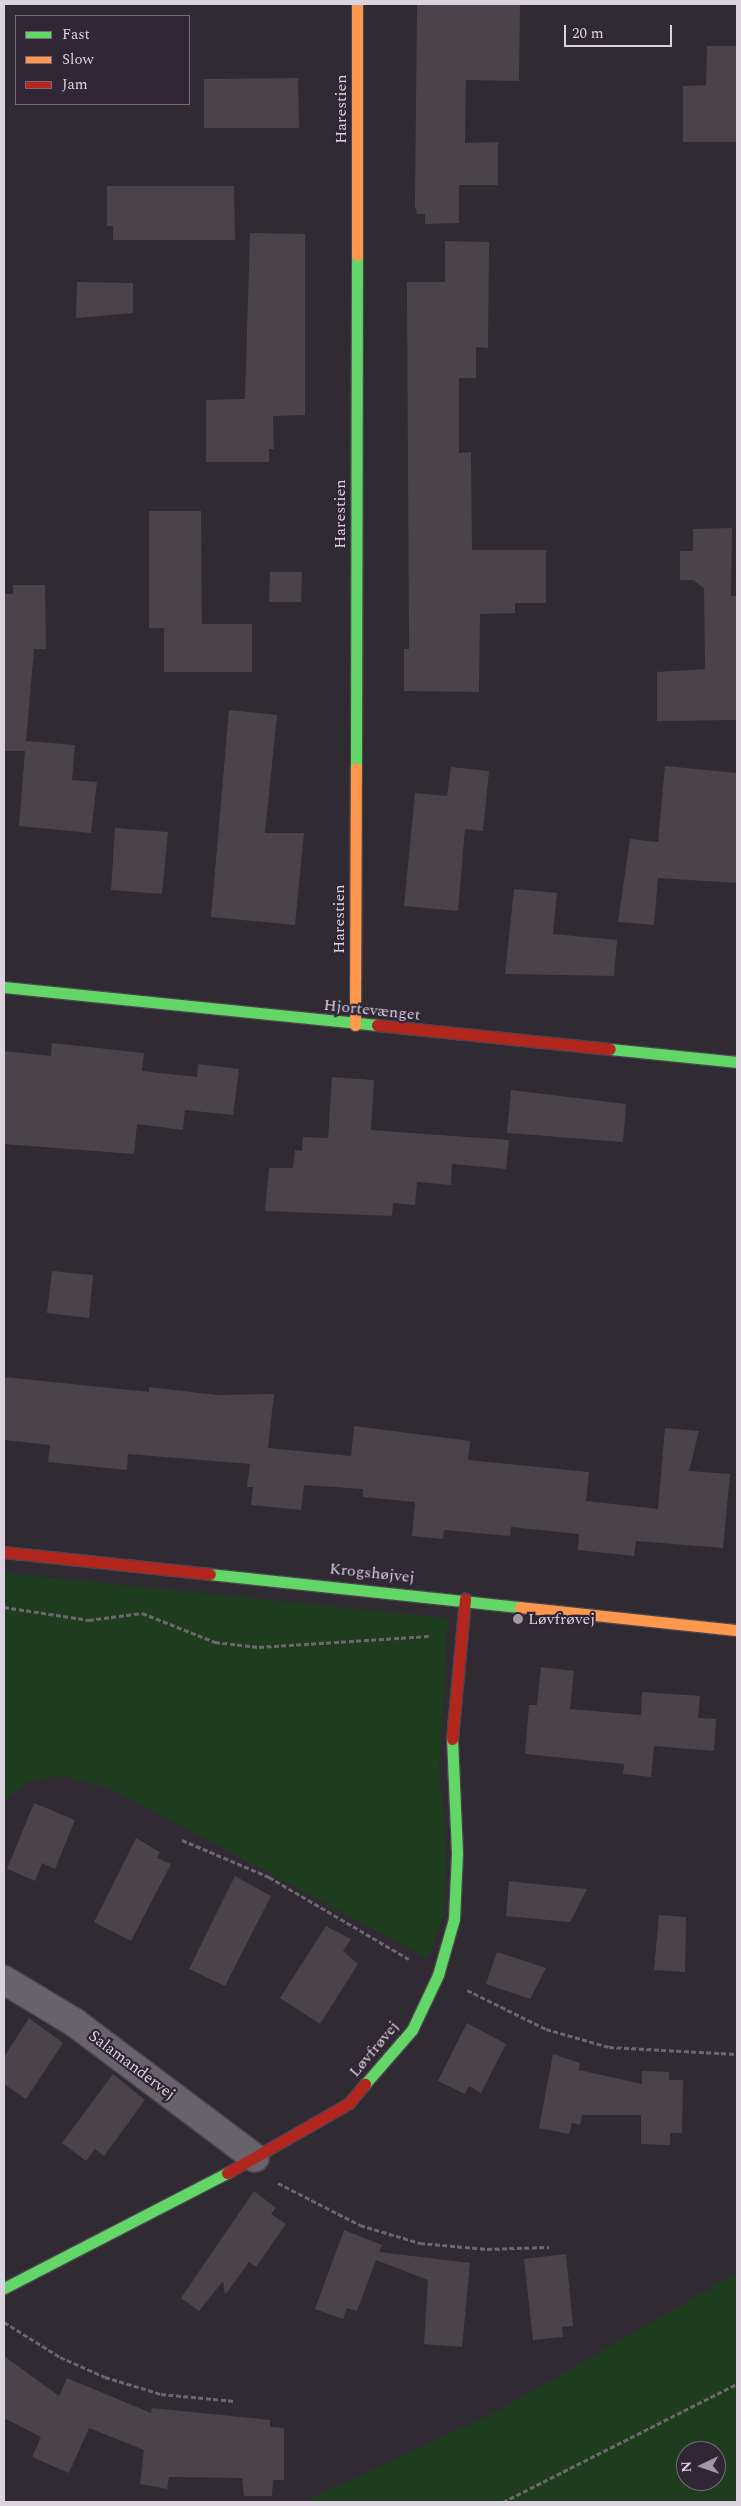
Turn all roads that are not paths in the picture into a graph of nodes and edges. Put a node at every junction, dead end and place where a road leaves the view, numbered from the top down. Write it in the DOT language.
graph roads {
  1 [pos="357,4"];
  2 [pos="4,986"];
  3 [pos="355,1025"];
  4 [pos="737,1062"];
  5 [pos="4,1552"];
  6 [pos="465,1599"];
  7 [pos="737,1630"];
  8 [pos="4,1980"];
  9 [pos="255,2158"];
  10 [pos="4,2288"];
  1 -- 3 [label="street, Harestien"];
  2 -- 3 [label="street, Hjortevænget"];
  3 -- 4 [label="street, Hjortevænget"];
  5 -- 6 [label="street, Krogshøjvej"];
  6 -- 7 [label="street, Krogshøjvej"];
  6 -- 9 [label="street, Løvfrøvej"];
  8 -- 9 [label="street, Salamandervej"];
  9 -- 10 [label="street, Løvfrøvej"];
}
